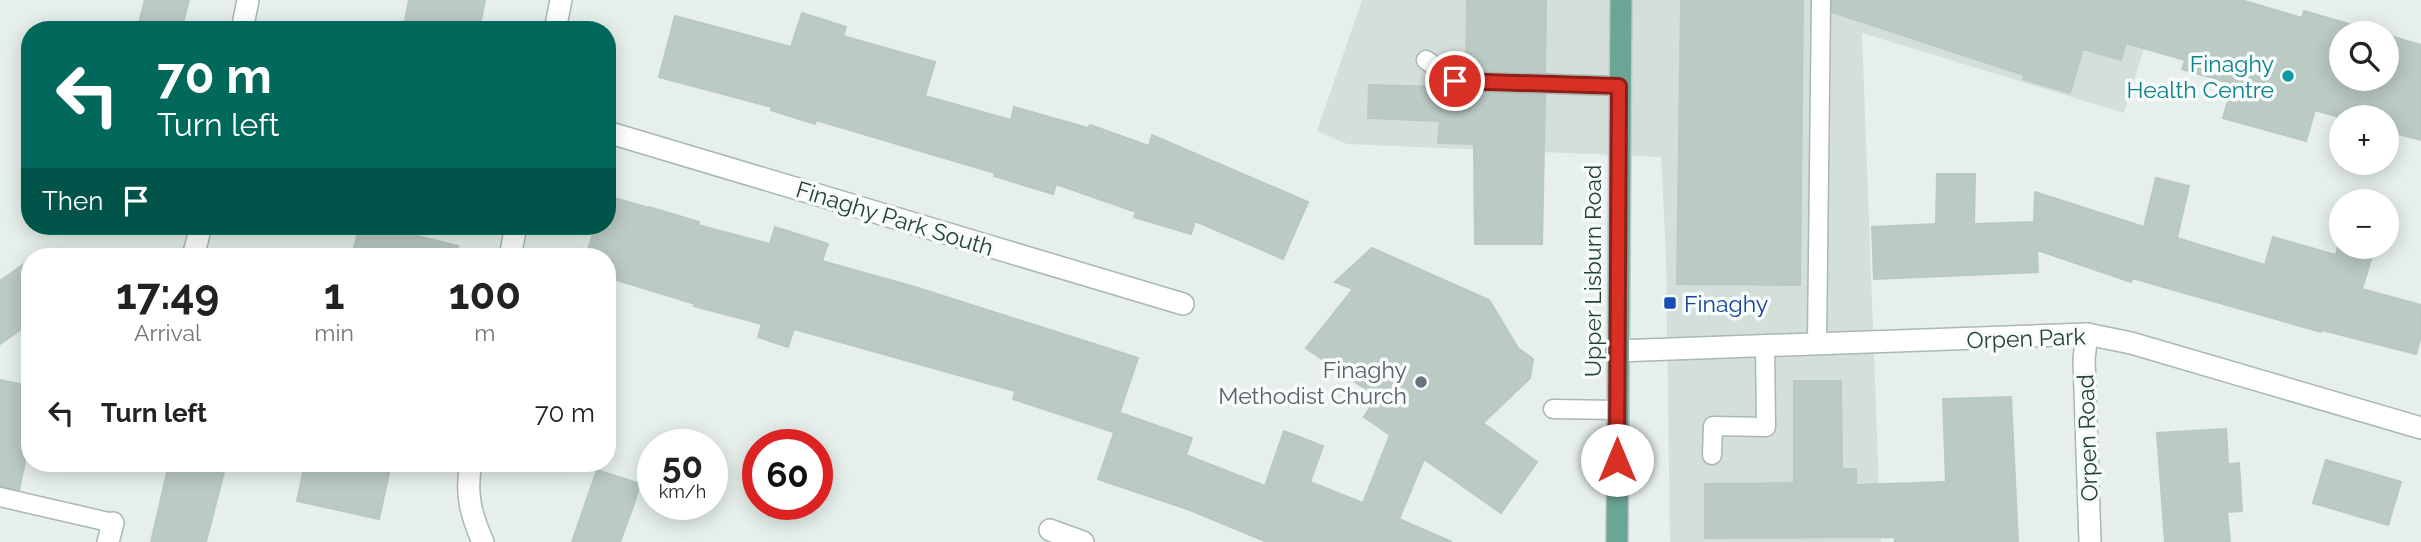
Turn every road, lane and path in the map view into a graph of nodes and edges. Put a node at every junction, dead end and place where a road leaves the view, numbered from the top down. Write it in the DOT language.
graph roads {
  1 [pos="248,0"];
  2 [pos="561,0"];
  3 [pos="1621,0"];
  4 [pos="1821,0"];
  5 [pos="244,21"];
  6 [pos="557,21"];
  7 [pos="1426,60"];
  8 [pos="1619,86"];
  9 [pos="616,135"];
  10 [pos="1183,304"];
  11 [pos="2087,334"];
  12 [pos="1817,343"];
  13 [pos="1765,345"];
  14 [pos="1617,351"];
  15 [pos="1553,409"];
  16 [pos="1617,410"];
  17 [pos="2421,428"];
  18 [pos="1712,456"];
  19 [pos="470,472"];
  20 [pos="0,497"];
  21 [pos="1050,530"];
  22 [pos="110,532"];
  23 [pos="483,542"];
  24 [pos="1083,542"];
  25 [pos="1617,542"];
  26 [pos="2090,542"];
  1 -- 5 [label="street"];
  2 -- 6 [label="street"];
  3 -- 8 [label="main road, Upper Lisburn Road"];
  4 -- 12 [label="lane"];
  7 -- 8 [label="lane"];
  8 -- 14 [label="main road, Upper Lisburn Road"];
  9 -- 10 [label="street, Finaghy Park South"];
  11 -- 12 [label="street, Orpen Park"];
  11 -- 17 [label="street, Orpen Park"];
  11 -- 26 [label="street, Orpen Road"];
  12 -- 13 [label="street, Orpen Park"];
  13 -- 14 [label="street, Orpen Park"];
  13 -- 18 [label="lane"];
  14 -- 16 [label="main road, Upper Lisburn Road"];
  15 -- 16 [label="lane"];
  16 -- 25 [label="main road, Upper Lisburn Road"];
  19 -- 23 [label="street"];
  20 -- 22 [label="lane"];
  21 -- 24 [label="street"];
}
